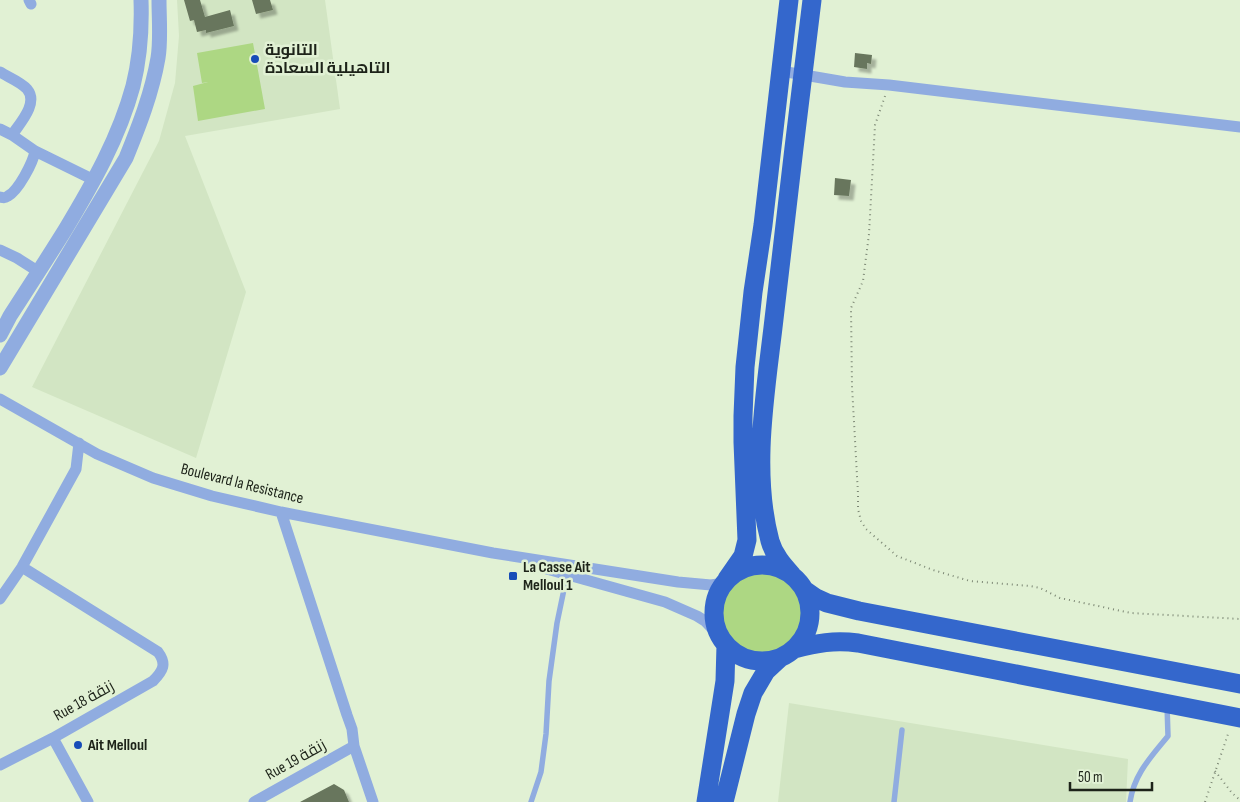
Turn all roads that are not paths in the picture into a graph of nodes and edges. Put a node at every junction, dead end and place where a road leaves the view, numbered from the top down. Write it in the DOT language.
graph roads {
  1 [pos="140,0"];
  2 [pos="158,0"];
  3 [pos="789,0"];
  4 [pos="812,0"];
  5 [pos="781,71"];
  6 [pos="0,72"];
  7 [pos="803,74"];
  8 [pos="1240,127"];
  9 [pos="0,129"];
  10 [pos="12,135"];
  11 [pos="35,151"];
  12 [pos="94,180"];
  13 [pos="0,197"];
  14 [pos="0,250"];
  15 [pos="38,272"];
  16 [pos="5,314"];
  17 [pos="0,335"];
  18 [pos="0,368"];
  19 [pos="0,399"];
  20 [pos="80,443"];
  21 [pos="97,454"];
  22 [pos="76,469"];
  23 [pos="281,512"];
  24 [pos="494,553"];
  25 [pos="22,567"];
  26 [pos="568,575"];
  27 [pos="792,575"];
  28 [pos="725,581"];
  29 [pos="806,591"];
  30 [pos="0,599"];
  31 [pos="723,641"];
  32 [pos="787,653"];
  33 [pos="1240,684"];
  34 [pos="1166,704"];
  35 [pos="1237,717"];
  36 [pos="902,730"];
  37 [pos="53,738"];
  38 [pos="354,746"];
  39 [pos="0,765"];
  40 [pos="88,802"];
  41 [pos="254,802"];
  42 [pos="373,802"];
  43 [pos="531,802"];
  44 [pos="706,802"];
  45 [pos="724,802"];
  46 [pos="894,802"];
  47 [pos="1130,802"];
  1 -- 12 [label="street"];
  2 -- 18 [label="street"];
  3 -- 5 [label="highway"];
  4 -- 7 [label="highway"];
  5 -- 7 [label="street"];
  5 -- 28 [label="highway"];
  6 -- 10 [label="street"];
  7 -- 8 [label="street"];
  7 -- 27 [label="highway"];
  9 -- 10 [label="street"];
  10 -- 11 [label="street"];
  11 -- 12 [label="street"];
  11 -- 13 [label="street"];
  12 -- 15 [label="street"];
  14 -- 15 [label="street"];
  15 -- 16 [label="street"];
  16 -- 17 [label="street"];
  19 -- 20 [label="street, Boulevard la Resistance"];
  20 -- 21 [label="street, Boulevard la Resistance"];
  20 -- 22 [label="street"];
  21 -- 22 [label="street"];
  21 -- 23 [label="street, Boulevard la Resistance"];
  22 -- 25 [label="street"];
  23 -- 24 [label="street, Boulevard la Resistance"];
  23 -- 38 [label="street"];
  24 -- 26 [label="street, Boulevard la Resistance"];
  24 -- 28 [label="street, Boulevard la Resistance"];
  25 -- 30 [label="street"];
  25 -- 37 [label="street, Rue 18 زنقة"];
  26 -- 31 [label="street, Boulevard la Resistance"];
  26 -- 43 [label="lane"];
  27 -- 28 [label="highway"];
  27 -- 29 [label="highway"];
  28 -- 31 [label="highway"];
  29 -- 32 [label="highway"];
  29 -- 33 [label="highway"];
  31 -- 32 [label="highway"];
  31 -- 44 [label="highway"];
  32 -- 34 [label="highway"];
  32 -- 45 [label="highway"];
  34 -- 35 [label="highway"];
  34 -- 47 [label="lane"];
  36 -- 46 [label="lane"];
  37 -- 39 [label="street, Rue 18 زنقة"];
  37 -- 40 [label="street"];
  38 -- 41 [label="street, Rue 19 زنقة"];
  38 -- 42 [label="street"];
}
